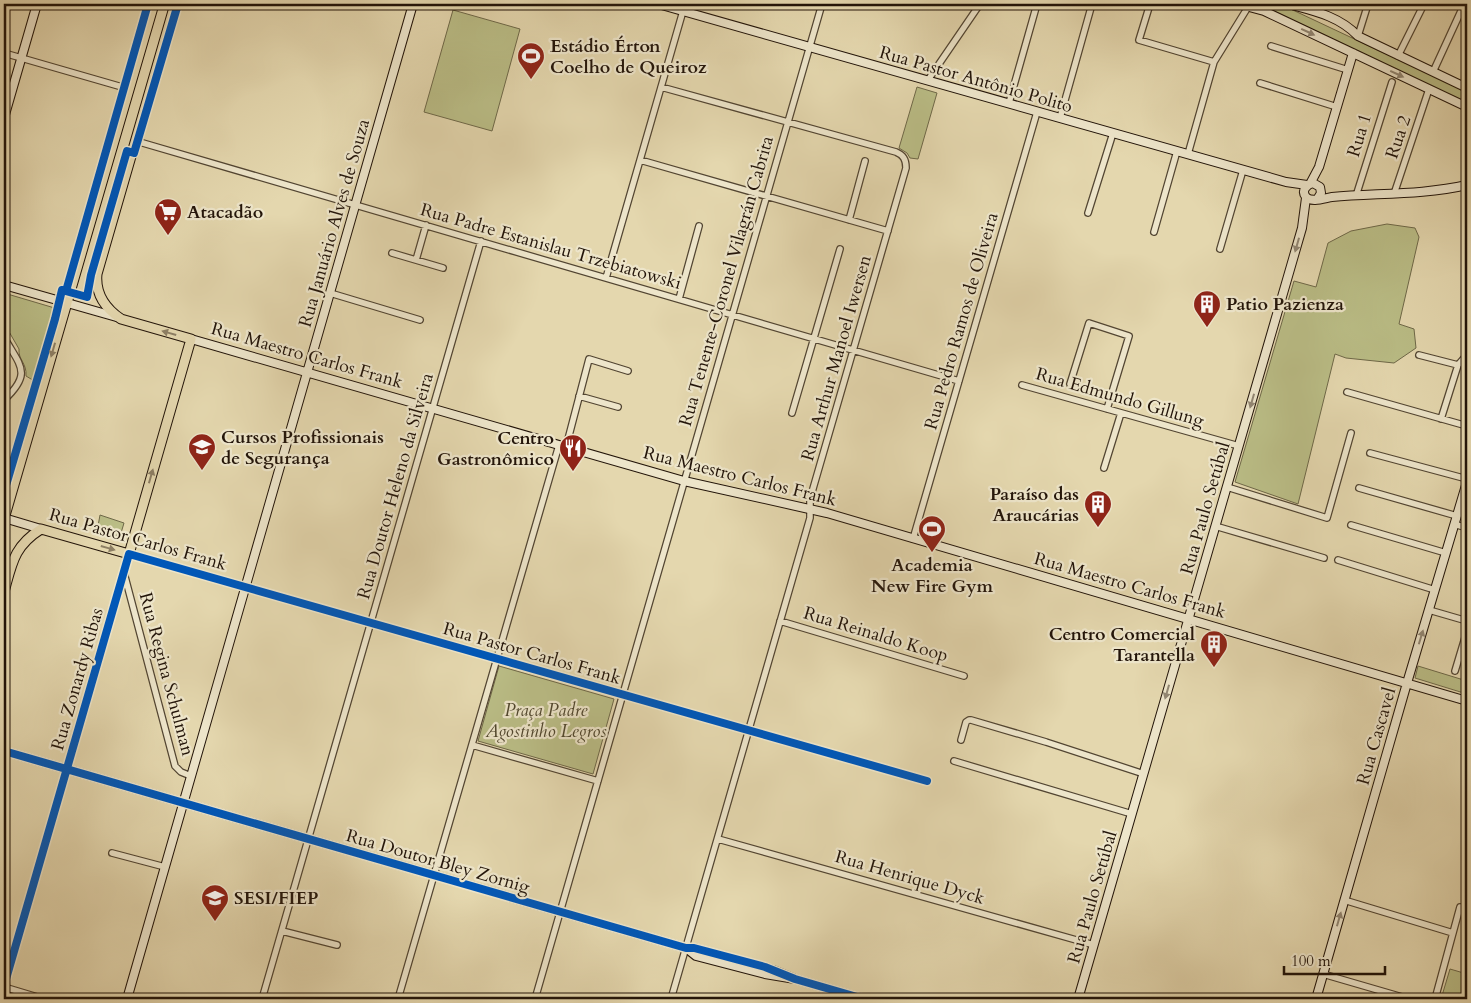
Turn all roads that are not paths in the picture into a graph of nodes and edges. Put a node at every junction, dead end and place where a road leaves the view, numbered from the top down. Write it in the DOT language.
graph roads {
  1 [pos="37,4"];
  2 [pos="154,4"];
  3 [pos="175,4"];
  4 [pos="413,4"];
  5 [pos="658,4"];
  6 [pos="822,4"];
  7 [pos="964,4"];
  8 [pos="1037,4"];
  9 [pos="1092,4"];
  10 [pos="1150,4"];
  11 [pos="1238,4"];
  12 [pos="1288,4"];
  13 [pos="1368,4"];
  14 [pos="1424,4"];
  15 [pos="1302,5"];
  16 [pos="979,6"];
  17 [pos="1248,6"];
  18 [pos="684,7"];
  19 [pos="1461,11"];
  20 [pos="1358,36"];
  21 [pos="1271,46"];
  22 [pos="809,47"];
  23 [pos="4,53"];
  24 [pos="1353,53"];
  25 [pos="1398,56"];
  26 [pos="21,58"];
  27 [pos="1214,62"];
  28 [pos="1348,70"];
  29 [pos="1433,72"];
  30 [pos="928,80"];
  31 [pos="1392,82"];
  32 [pos="1260,83"];
  33 [pos="661,87"];
  34 [pos="1467,87"];
  35 [pos="129,89"];
  36 [pos="1429,89"];
  37 [pos="1009,104"];
  38 [pos="1337,107"];
  39 [pos="1467,107"];
  40 [pos="1037,112"];
  41 [pos="4,118"];
  42 [pos="1060,118"];
  43 [pos="788,122"];
  44 [pos="1113,133"];
  45 [pos="136,140"];
  46 [pos="1177,151"];
  47 [pos="1188,154"];
  48 [pos="640,160"];
  49 [pos="865,161"];
  50 [pos="1319,167"];
  51 [pos="1243,170"];
  52 [pos="1286,182"];
  53 [pos="1308,184"];
  54 [pos="1467,185"];
  55 [pos="1319,186"];
  56 [pos="1394,194"];
  57 [pos="766,196"];
  58 [pos="1305,196"];
  59 [pos="1342,196"];
  60 [pos="1356,196"];
  61 [pos="1318,198"];
  62 [pos="355,205"];
  63 [pos="1088,213"];
  64 [pos="849,220"];
  65 [pos="426,225"];
  66 [pos="699,226"];
  67 [pos="888,231"];
  68 [pos="1154,232"];
  69 [pos="481,241"];
  70 [pos="840,249"];
  71 [pos="1220,249"];
  72 [pos="392,253"];
  73 [pos="416,260"];
  74 [pos="443,268"];
  75 [pos="606,278"];
  76 [pos="4,285"];
  77 [pos="330,294"];
  78 [pos="679,299"];
  79 [pos="67,303"];
  80 [pos="732,315"];
  81 [pos="121,319"];
  82 [pos="420,320"];
  83 [pos="4,337"];
  84 [pos="814,338"];
  85 [pos="191,339"];
  86 [pos="854,350"];
  87 [pos="1419,355"];
  88 [pos="1464,358"];
  89 [pos="1458,365"];
  90 [pos="628,371"];
  91 [pos="307,372"];
  92 [pos="959,381"];
  93 [pos="1070,384"];
  94 [pos="1022,385"];
  95 [pos="1347,392"];
  96 [pos="579,396"];
  97 [pos="4,400"];
  98 [pos="618,407"];
  99 [pos="433,408"];
  100 [pos="1108,409"];
  101 [pos="792,413"];
  102 [pos="1121,413"];
  103 [pos="1442,419"];
  104 [pos="1467,426"];
  105 [pos="1351,433"];
  106 [pos="562,446"];
  107 [pos="1239,446"];
  108 [pos="1370,453"];
  109 [pos="1104,468"];
  110 [pos="1467,480"];
  111 [pos="684,481"];
  112 [pos="1227,487"];
  113 [pos="1359,488"];
  114 [pos="810,509"];
  115 [pos="4,518"];
  116 [pos="1456,520"];
  117 [pos="1351,525"];
  118 [pos="1216,526"];
  119 [pos="1467,528"];
  120 [pos="41,529"];
  121 [pos="913,539"];
  122 [pos="1446,553"];
  123 [pos="129,554"];
  124 [pos="1324,558"];
  125 [pos="1338,560"];
  126 [pos="124,571"];
  127 [pos="245,587"];
  128 [pos="1435,590"];
  129 [pos="4,592"];
  130 [pos="1429,610"];
  131 [pos="1188,619"];
  132 [pos="780,621"];
  133 [pos="1467,621"];
  134 [pos="371,623"];
  135 [pos="1467,631"];
  136 [pos="497,658"];
  137 [pos="1455,671"];
  138 [pos="964,676"];
  139 [pos="1406,683"];
  140 [pos="623,694"];
  141 [pos="1467,701"];
  142 [pos="749,730"];
  143 [pos="961,740"];
  144 [pos="472,745"];
  145 [pos="4,751"];
  146 [pos="954,761"];
  147 [pos="66,769"];
  148 [pos="1144,774"];
  149 [pos="191,776"];
  150 [pos="598,781"];
  151 [pos="927,781"];
  152 [pos="183,803"];
  153 [pos="1132,814"];
  154 [pos="308,839"];
  155 [pos="718,839"];
  156 [pos="112,853"];
  157 [pos="165,867"];
  158 [pos="434,875"];
  159 [pos="1344,900"];
  160 [pos="1460,907"];
  161 [pos="560,912"];
  162 [pos="282,931"];
  163 [pos="1452,933"];
  164 [pos="337,945"];
  165 [pos="1094,945"];
  166 [pos="686,948"];
  167 [pos="1324,974"];
  168 [pos="4,987"];
  169 [pos="44,999"];
  170 [pos="126,999"];
  171 [pos="262,999"];
  172 [pos="398,999"];
  173 [pos="535,999"];
  174 [pos="671,999"];
  175 [pos="864,999"];
  176 [pos="1078,999"];
  177 [pos="1316,999"];
  178 [pos="1409,999"];
  179 [pos="1434,999"];
  1 -- 26 [label="main road"];
  2 -- 35 [label="main road"];
  3 -- 45 [label="main road"];
  4 -- 62 [label="main road, Rua Januário Alves de Souza"];
  5 -- 18 [label="main road, Rua Pastor Antônio Polito"];
  6 -- 22 [label="street, Rua Tenente-Coronel Vilagrán Cabrita"];
  7 -- 16 [label="street"];
  8 -- 37 [label="street"];
  9 -- 42 [label="street"];
  10 -- 27 [label="street"];
  11 -- 17 [label="main road"];
  12 -- 15 [label="main road"];
  13 -- 20 [label="street"];
  14 -- 25 [label="street"];
  15 -- 20 [label="main road"];
  16 -- 30 [label="street"];
  17 -- 24 [label="main road, one-way"];
  17 -- 27 [label="street"];
  18 -- 22 [label="main road, Rua Pastor Antônio Polito"];
  18 -- 33 [label="street"];
  19 -- 29 [label="street"];
  20 -- 25 [label="main road"];
  21 -- 28 [label="street"];
  22 -- 30 [label="main road, Rua Pastor Antônio Polito"];
  22 -- 43 [label="street, Rua Tenente-Coronel Vilagrán Cabrita"];
  23 -- 26 [label="street"];
  24 -- 28 [label="main road"];
  24 -- 36 [label="main road, one-way"];
  25 -- 29 [label="main road"];
  26 -- 35 [label="street"];
  26 -- 41 [label="main road"];
  27 -- 47 [label="street"];
  28 -- 38 [label="main road"];
  29 -- 34 [label="main road"];
  30 -- 37 [label="main road, Rua Pastor Antônio Polito"];
  31 -- 60 [label="street, Rua 1"];
  32 -- 38 [label="street"];
  33 -- 43 [label="street"];
  33 -- 48 [label="street"];
  35 -- 79 [label="main road"];
  36 -- 39 [label="main road"];
  36 -- 56 [label="street, Rua 2"];
  37 -- 40 [label="main road, Rua Pastor Antônio Polito"];
  38 -- 50 [label="main road"];
  40 -- 42 [label="main road, Rua Pastor Antônio Polito"];
  40 -- 92 [label="street, Rua Pedro Ramos de Oliveira"];
  42 -- 44 [label="main road, Rua Pastor Antônio Polito"];
  43 -- 57 [label="street, Rua Tenente-Coronel Vilagrán Cabrita"];
  43 -- 67 [label="street, Rua Arthur Manoel Iwersen"];
  44 -- 46 [label="main road, Rua Pastor Antônio Polito"];
  44 -- 63 [label="street"];
  45 -- 62 [label="street, Rua Padre Estanislau Trzebiatowski"];
  45 -- 81 [label="main road"];
  46 -- 47 [label="main road, Rua Pastor Antônio Polito"];
  46 -- 68 [label="street"];
  47 -- 51 [label="main road, Rua Pastor Antônio Polito"];
  48 -- 57 [label="street"];
  48 -- 75 [label="street"];
  49 -- 64 [label="street"];
  50 -- 53 [label="main road"];
  50 -- 55 [label="main road"];
  51 -- 52 [label="main road, Rua Pastor Antônio Polito"];
  51 -- 71 [label="street"];
  52 -- 53 [label="main road, Rua Pastor Antônio Polito"];
  52 -- 58 [label="main road, Rua Pastor Antônio Polito"];
  53 -- 55 [label="main road"];
  53 -- 58 [label="main road"];
  54 -- 56 [label="main road"];
  55 -- 59 [label="main road"];
  55 -- 61 [label="main road"];
  56 -- 60 [label="main road"];
  57 -- 64 [label="street"];
  57 -- 80 [label="street, Rua Tenente-Coronel Vilagrán Cabrita"];
  58 -- 61 [label="main road"];
  58 -- 107 [label="main road, Rua Paulo Setúbal, one-way"];
  59 -- 60 [label="main road"];
  59 -- 61 [label="main road"];
  62 -- 65 [label="street, Rua Padre Estanislau Trzebiatowski"];
  62 -- 77 [label="main road, Rua Januário Alves de Souza"];
  64 -- 67 [label="street"];
  65 -- 69 [label="street, Rua Padre Estanislau Trzebiatowski"];
  65 -- 73 [label="street"];
  66 -- 78 [label="street"];
  67 -- 86 [label="street, Rua Arthur Manoel Iwersen"];
  69 -- 75 [label="street, Rua Padre Estanislau Trzebiatowski"];
  69 -- 99 [label="street, Rua Doutor Heleno da Silveira"];
  70 -- 84 [label="street"];
  72 -- 73 [label="street"];
  73 -- 74 [label="street"];
  75 -- 78 [label="street, Rua Padre Estanislau Trzebiatowski"];
  76 -- 79 [label="main road, Rua Maestro Carlos Frank"];
  77 -- 82 [label="street"];
  77 -- 91 [label="main road, Rua Januário Alves de Souza"];
  78 -- 80 [label="street, Rua Padre Estanislau Trzebiatowski"];
  79 -- 81 [label="main road, Rua Maestro Carlos Frank"];
  79 -- 115 [label="main road, one-way"];
  80 -- 84 [label="street, Rua Padre Estanislau Trzebiatowski"];
  80 -- 111 [label="street, Rua Tenente-Coronel Vilagrán Cabrita"];
  85 -- 81 [label="main road, Rua Maestro Carlos Frank, one-way"];
  83 -- 97 [label="street"];
  84 -- 86 [label="street, Rua Padre Estanislau Trzebiatowski"];
  84 -- 101 [label="street"];
  85 -- 91 [label="main road, Rua Maestro Carlos Frank"];
  123 -- 85 [label="main road, Rua Zonardy Ribas, one-way"];
  86 -- 92 [label="street, Rua Padre Estanislau Trzebiatowski"];
  86 -- 114 [label="street, Rua Arthur Manoel Iwersen"];
  87 -- 89 [label="street"];
  88 -- 89 [label="street"];
  89 -- 103 [label="street"];
  90 -- 96 [label="street"];
  91 -- 99 [label="main road, Rua Maestro Carlos Frank"];
  91 -- 127 [label="main road, Rua Januário Alves de Souza"];
  92 -- 121 [label="street, Rua Pedro Ramos de Oliveira"];
  93 -- 100 [label="street"];
  94 -- 100 [label="street, Rua Edmundo Gillung"];
  95 -- 103 [label="street"];
  96 -- 98 [label="street"];
  96 -- 106 [label="street"];
  99 -- 106 [label="main road, Rua Maestro Carlos Frank"];
  99 -- 134 [label="street, Rua Doutor Heleno da Silveira"];
  100 -- 102 [label="street, Rua Edmundo Gillung"];
  102 -- 107 [label="street, Rua Edmundo Gillung"];
  102 -- 109 [label="street"];
  103 -- 104 [label="street"];
  105 -- 112 [label="street"];
  106 -- 111 [label="main road, Rua Maestro Carlos Frank"];
  106 -- 136 [label="street"];
  107 -- 112 [label="main road, Rua Paulo Setúbal"];
  108 -- 110 [label="street"];
  110 -- 116 [label="main road, Rua Cascavel"];
  111 -- 114 [label="main road, Rua Maestro Carlos Frank"];
  111 -- 140 [label="street, Rua Tenente-Coronel Vilagrán Cabrita"];
  112 -- 118 [label="main road, Rua Paulo Setúbal"];
  113 -- 116 [label="street"];
  114 -- 121 [label="main road, Rua Maestro Carlos Frank"];
  114 -- 132 [label="street, Rua Arthur Manoel Iwersen"];
  115 -- 120 [label="main road, Rua Pastor Carlos Frank"];
  116 -- 119 [label="street"];
  116 -- 122 [label="main road, Rua Cascavel"];
  117 -- 122 [label="street"];
  118 -- 124 [label="street"];
  118 -- 131 [label="main road, Rua Paulo Setúbal"];
  120 -- 123 [label="main road, Rua Pastor Carlos Frank, one-way"];
  120 -- 129 [label="main road"];
  121 -- 131 [label="main road, Rua Maestro Carlos Frank"];
  122 -- 128 [label="main road, Rua Cascavel"];
  123 -- 126 [label="street, Rua Zonardy Ribas"];
  123 -- 127 [label="street, Rua Pastor Carlos Frank"];
  125 -- 128 [label="street"];
  126 -- 147 [label="street, Rua Zonardy Ribas"];
  126 -- 149 [label="street, Rua Regina Schulman"];
  127 -- 134 [label="street, Rua Pastor Carlos Frank"];
  127 -- 149 [label="main road, Rua Januário Alves de Souza"];
  128 -- 130 [label="main road, Rua Cascavel"];
  130 -- 133 [label="street"];
  139 -- 130 [label="main road, Rua Cascavel, one-way"];
  131 -- 139 [label="main road, Rua Maestro Carlos Frank"];
  131 -- 148 [label="main road, Rua Paulo Setúbal, one-way"];
  132 -- 138 [label="street, Rua Reinaldo Koop"];
  132 -- 142 [label="street, Rua Arthur Manoel Iwersen"];
  134 -- 136 [label="street, Rua Pastor Carlos Frank"];
  134 -- 154 [label="street, Rua Doutor Heleno da Silveira"];
  135 -- 137 [label="street"];
  136 -- 140 [label="street, Rua Pastor Carlos Frank"];
  136 -- 144 [label="street"];
  139 -- 141 [label="main road, Rua Maestro Carlos Frank"];
  139 -- 159 [label="main road, Rua Cascavel"];
  140 -- 142 [label="street, Rua Pastor Carlos Frank"];
  140 -- 150 [label="street, Rua Tenente-Coronel Vilagrán Cabrita"];
  142 -- 151 [label="street, Rua Pastor Carlos Frank"];
  142 -- 155 [label="street, Rua Arthur Manoel Iwersen"];
  143 -- 148 [label="street"];
  144 -- 150 [label="street"];
  144 -- 158 [label="street"];
  145 -- 147 [label="main road, Rua Doutor Bley Zornig"];
  146 -- 153 [label="street"];
  147 -- 152 [label="main road, Rua Doutor Bley Zornig"];
  147 -- 168 [label="street, Rua Zonardy Ribas"];
  148 -- 153 [label="main road, Rua Paulo Setúbal"];
  149 -- 152 [label="main road, Rua Januário Alves de Souza"];
  150 -- 161 [label="street, Rua Tenente-Coronel Vilagrán Cabrita"];
  152 -- 154 [label="main road, Rua Doutor Bley Zornig"];
  152 -- 157 [label="main road, Rua Januário Alves de Souza"];
  153 -- 165 [label="main road, Rua Paulo Setúbal"];
  154 -- 158 [label="main road, Rua Doutor Bley Zornig"];
  154 -- 162 [label="street, Rua Doutor Heleno da Silveira"];
  155 -- 165 [label="street, Rua Henrique Dyck"];
  155 -- 166 [label="street, Rua Arthur Manoel Iwersen"];
  156 -- 157 [label="street"];
  157 -- 170 [label="main road, Rua Januário Alves de Souza"];
  158 -- 161 [label="main road, Rua Doutor Bley Zornig"];
  158 -- 172 [label="street"];
  159 -- 163 [label="street"];
  167 -- 159 [label="main road, Rua Cascavel, one-way"];
  160 -- 163 [label="street"];
  161 -- 166 [label="main road, Rua Doutor Bley Zornig"];
  161 -- 173 [label="street, Rua Tenente-Coronel Vilagrán Cabrita"];
  162 -- 164 [label="street"];
  162 -- 171 [label="street, Rua Doutor Heleno da Silveira"];
  163 -- 179 [label="street"];
  165 -- 176 [label="main road, Rua Paulo Setúbal"];
  166 -- 174 [label="street, Rua Arthur Manoel Iwersen"];
  166 -- 175 [label="main road, Rua Doutor Bley Zornig"];
  167 -- 177 [label="main road, Rua Cascavel"];
  167 -- 178 [label="street"];
  168 -- 169 [label="street"];
}
